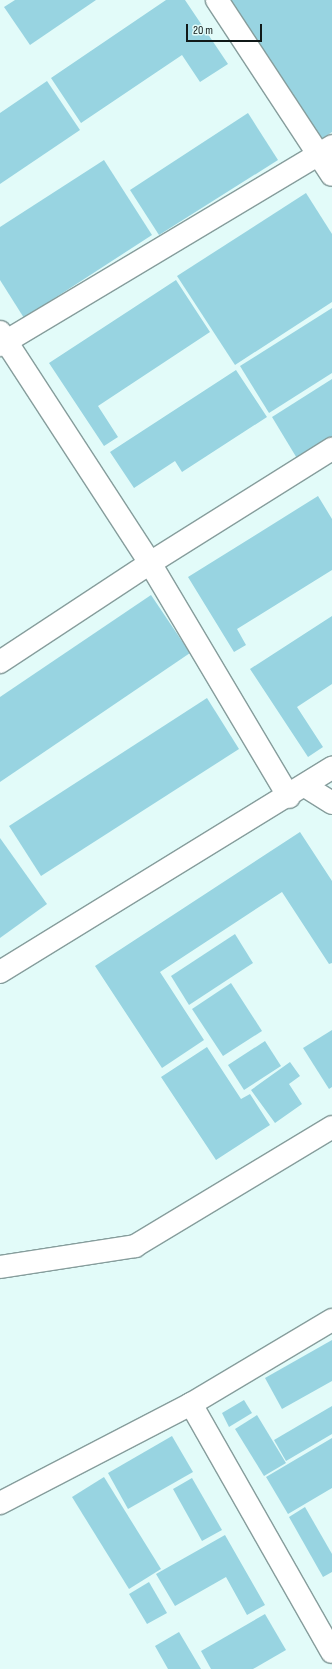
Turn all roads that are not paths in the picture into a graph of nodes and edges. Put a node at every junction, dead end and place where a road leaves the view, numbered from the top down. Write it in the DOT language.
graph roads {
  1 [pos="217,0"];
  2 [pos="326,150"];
  3 [pos="332,175"];
  4 [pos="2,340"];
  5 [pos="332,449"];
  6 [pos="150,563"];
  7 [pos="0,662"];
  8 [pos="332,768"];
  9 [pos="297,791"];
  10 [pos="332,803"];
  11 [pos="0,972"];
  12 [pos="332,1127"];
  13 [pos="0,1267"];
  14 [pos="332,1320"];
  15 [pos="191,1404"];
  16 [pos="0,1503"];
  17 [pos="332,1652"];
  1 -- 2 [label="street"];
  2 -- 3 [label="street"];
  2 -- 4 [label="street"];
  4 -- 6 [label="street"];
  5 -- 6 [label="street"];
  6 -- 7 [label="street"];
  6 -- 9 [label="street"];
  8 -- 9 [label="street"];
  9 -- 10 [label="street"];
  9 -- 11 [label="street"];
  12 -- 13 [label="street"];
  14 -- 15 [label="street"];
  15 -- 16 [label="street"];
  15 -- 17 [label="street"];
}
